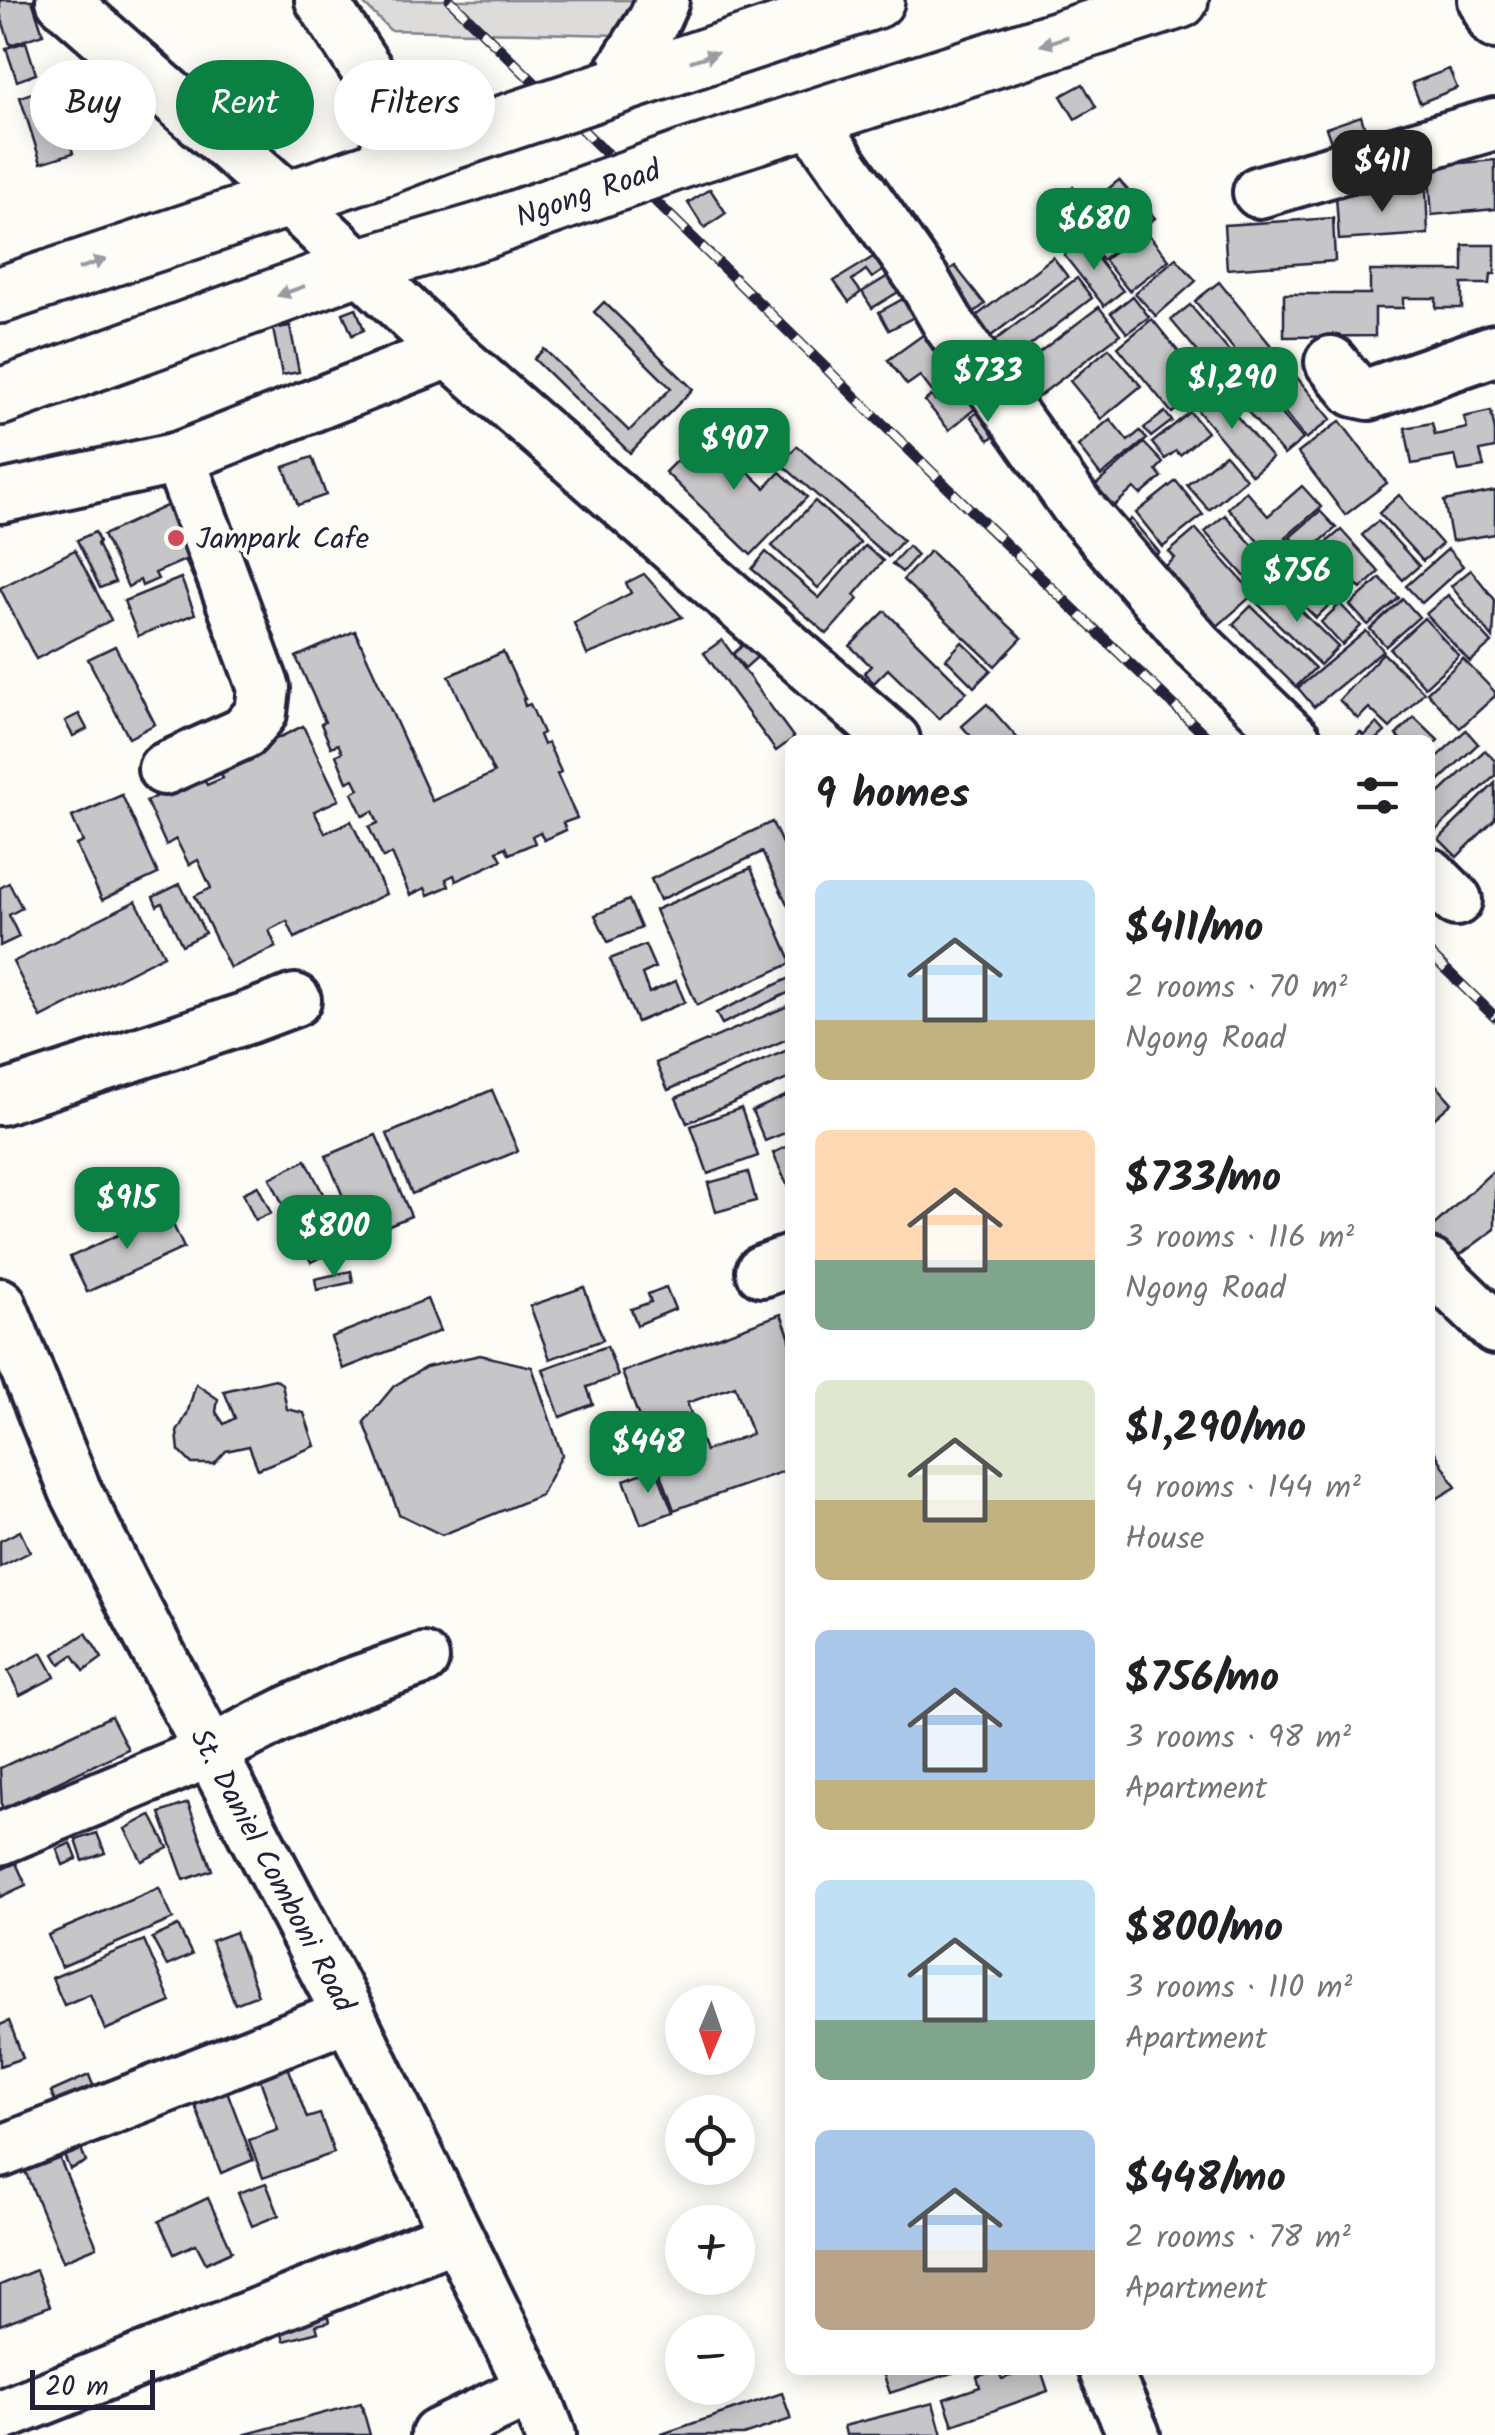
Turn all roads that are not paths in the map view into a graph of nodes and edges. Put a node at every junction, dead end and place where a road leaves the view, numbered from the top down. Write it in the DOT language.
graph roads {
  1 [pos="62,0"];
  2 [pos="321,0"];
  3 [pos="663,0"];
  4 [pos="876,0"];
  5 [pos="1180,0"];
  6 [pos="611,88"];
  7 [pos="810,119"];
  8 [pos="1495,124"];
  9 [pos="381,168"];
  10 [pos="1259,192"];
  11 [pos="287,198"];
  12 [pos="358,267"];
  13 [pos="0,295"];
  14 [pos="1495,350"];
  15 [pos="449,352"];
  16 [pos="1331,362"];
  17 [pos="0,396"];
  18 [pos="179,458"];
  19 [pos="0,497"];
  20 [pos="888,735"];
  21 [pos="1289,735"];
  22 [pos="164,769"];
  23 [pos="295,1000"];
  24 [pos="0,1099"];
  25 [pos="1435,1270"];
  26 [pos="0,1304"];
  27 [pos="1495,1328"];
  28 [pos="20,1408"];
  29 [pos="422,1659"];
  30 [pos="211,1751"];
  31 [pos="0,1839"];
  32 [pos="349,2015"];
  33 [pos="0,2152"];
  34 [pos="456,2234"];
  35 [pos="1107,2375"];
  36 [pos="532,2388"];
  37 [pos="0,2416"];
  38 [pos="437,2435"];
  39 [pos="550,2435"];
  40 [pos="1134,2435"];
  1 -- 11 [label="street"];
  2 -- 9 [label="street"];
  3 -- 6 [label="street"];
  6 -- 4 [label="main road, one-way"];
  5 -- 7 [label="main road, Ngong Road, one-way"];
  6 -- 9 [label="main road, bridge"];
  7 -- 12 [label="main road, Ngong Road, bridge"];
  7 -- 21 [label="street"];
  8 -- 10 [label="street"];
  9 -- 11 [label="main road"];
  11 -- 12 [label="street"];
  13 -- 11 [label="main road, one-way"];
  12 -- 15 [label="street"];
  12 -- 17 [label="main road, Ngong Road, one-way"];
  14 -- 16 [label="street"];
  15 -- 18 [label="street"];
  15 -- 20 [label="street"];
  18 -- 19 [label="street"];
  18 -- 22 [label="street"];
  23 -- 24 [label="street"];
  25 -- 27 [label="street"];
  26 -- 28 [label="street, St. Daniel Comboni Road"];
  28 -- 30 [label="street, St. Daniel Comboni Road"];
  29 -- 30 [label="street"];
  30 -- 31 [label="street"];
  30 -- 32 [label="street, St. Daniel Comboni Road"];
  32 -- 33 [label="street"];
  32 -- 34 [label="street, St. Daniel Comboni Road"];
  34 -- 36 [label="street, St. Daniel Comboni Road"];
  34 -- 37 [label="street"];
  35 -- 40 [label="street"];
  36 -- 38 [label="street"];
  36 -- 39 [label="street, St. Daniel Comboni Road"];
}
